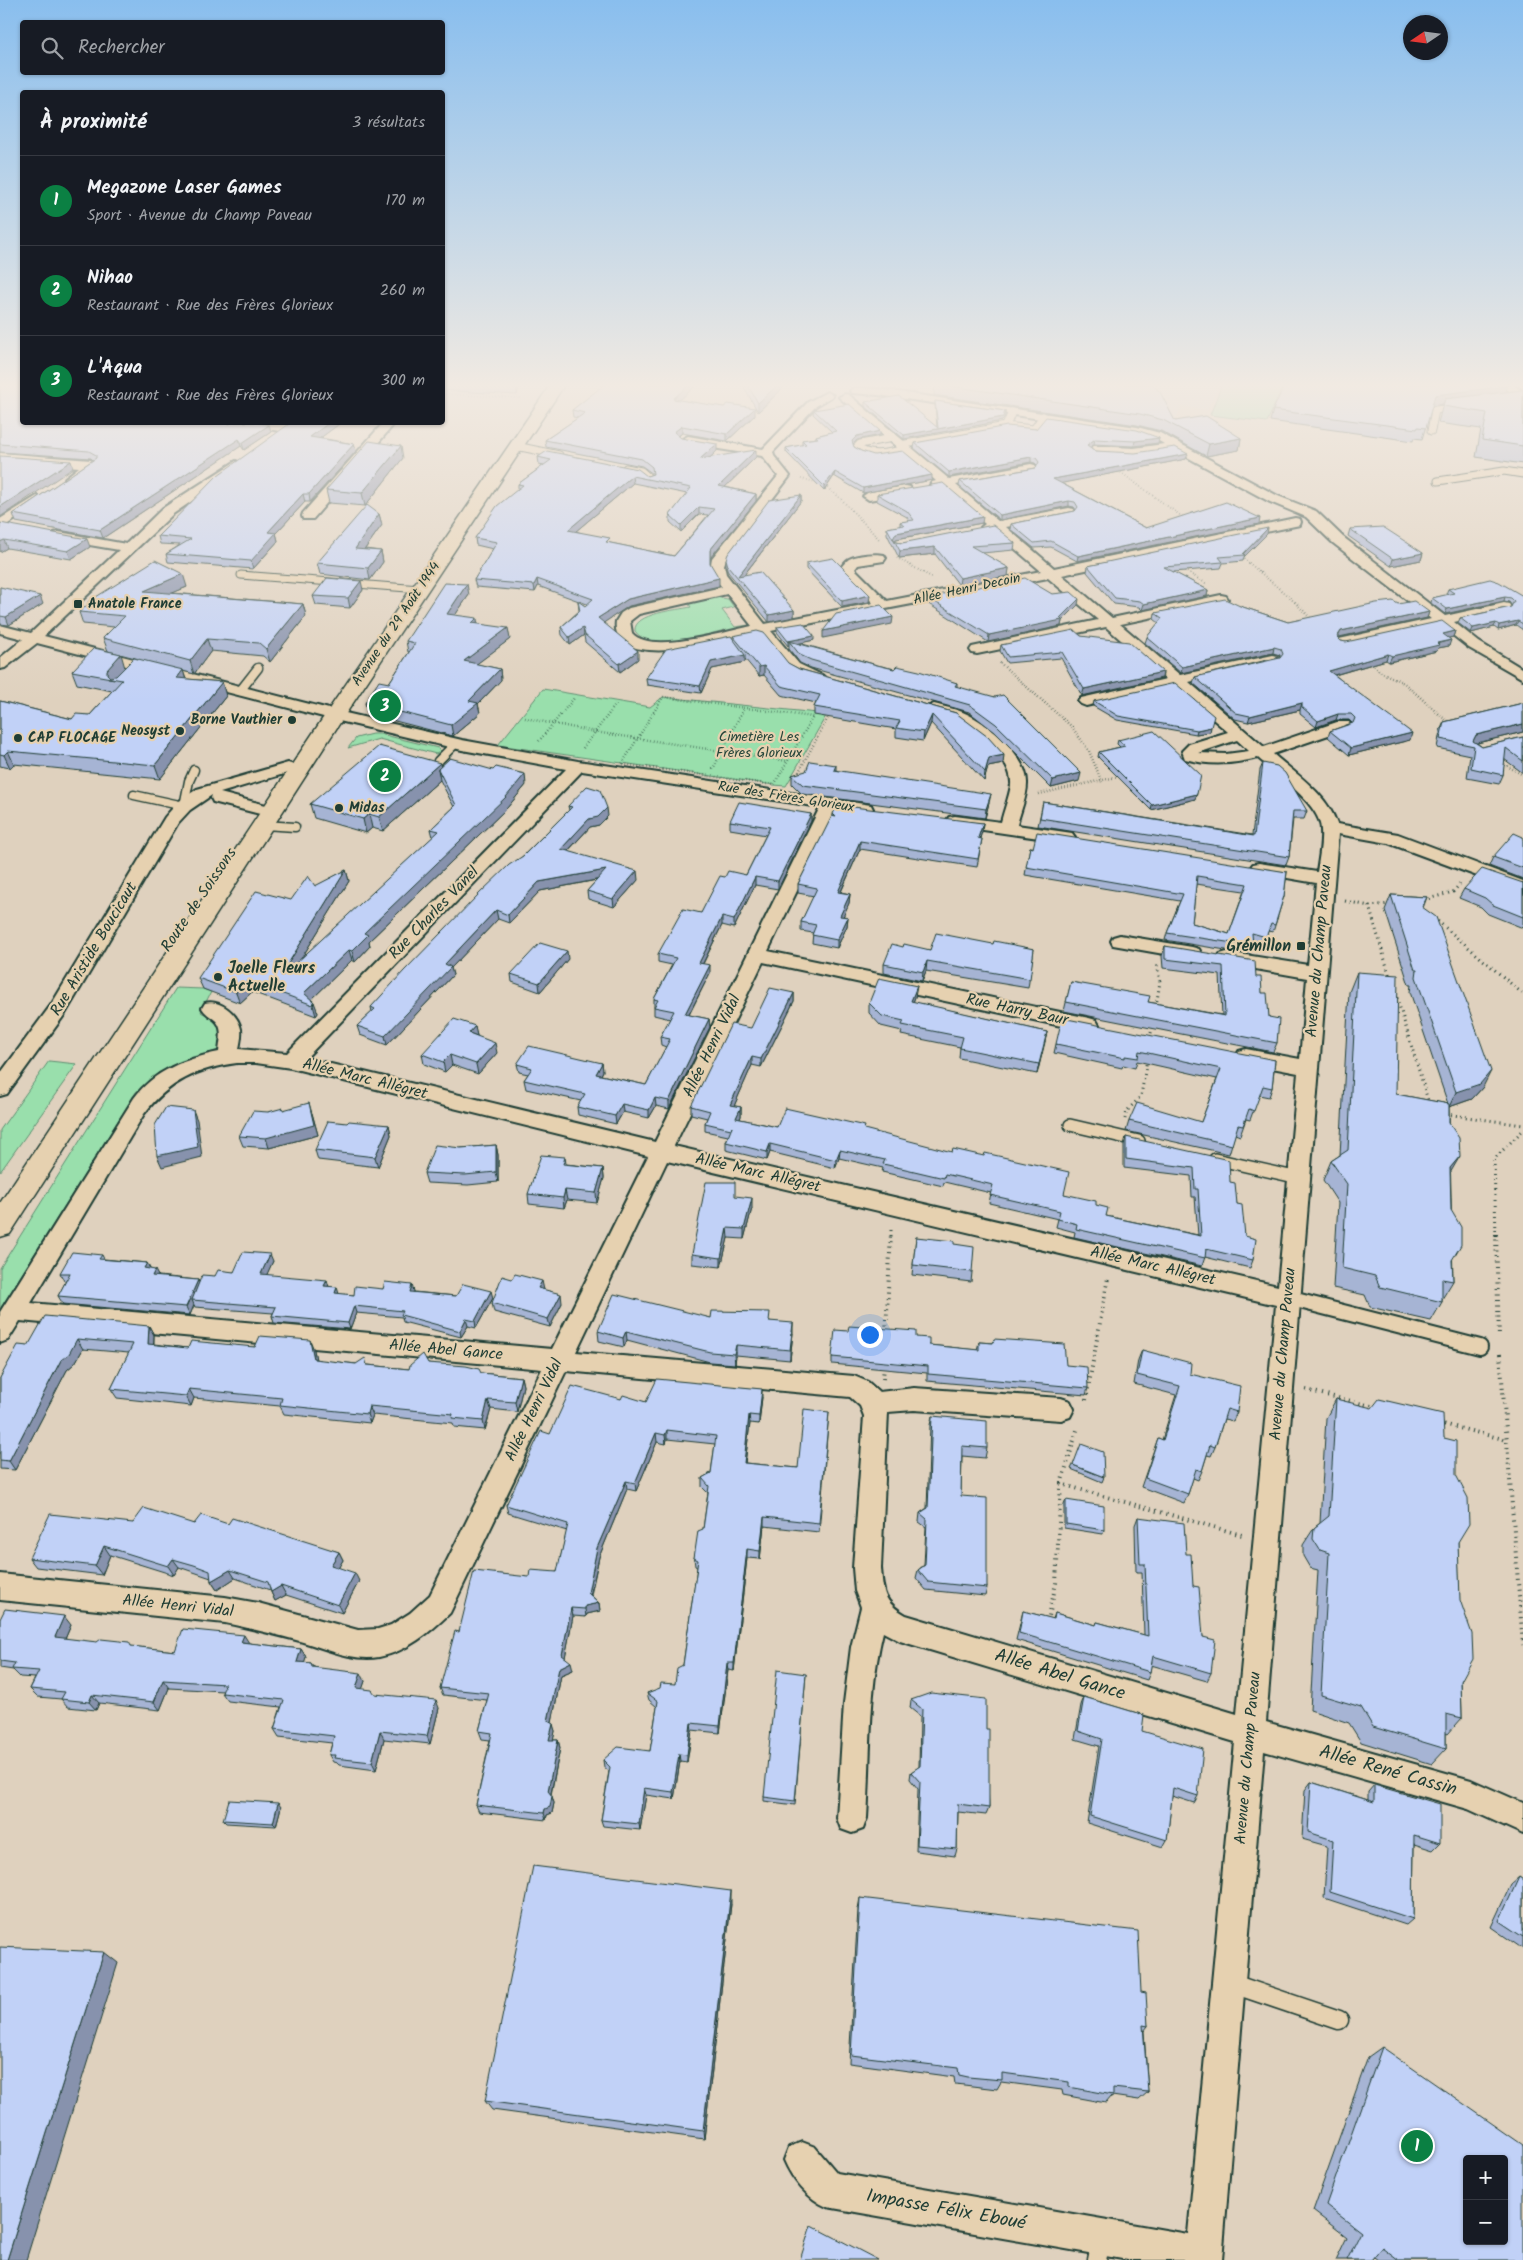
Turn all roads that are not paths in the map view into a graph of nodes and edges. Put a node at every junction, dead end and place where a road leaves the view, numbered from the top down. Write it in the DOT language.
graph roads {
  1 [pos="53,489"];
  2 [pos="199,489"];
  3 [pos="331,489"];
  4 [pos="487,489"];
  5 [pos="773,489"];
  6 [pos="907,489"];
  7 [pos="954,489"];
  8 [pos="1256,489"];
  9 [pos="869,496"];
  10 [pos="1069,512"];
  11 [pos="308,516"];
  12 [pos="1295,522"];
  13 [pos="0,525"];
  14 [pos="996,526"];
  15 [pos="18,529"];
  16 [pos="977,529"];
  17 [pos="46,533"];
  18 [pos="128,548"];
  19 [pos="879,558"];
  20 [pos="1050,572"];
  21 [pos="241,575"];
  22 [pos="420,588"];
  23 [pos="730,590"];
  24 [pos="1221,600"];
  25 [pos="884,606"];
  26 [pos="1504,607"];
  27 [pos="1442,620"];
  28 [pos="1109,621"];
  29 [pos="0,628"];
  30 [pos="761,630"];
  31 [pos="35,637"];
  32 [pos="1344,642"];
  33 [pos="977,650"];
  34 [pos="1273,659"];
  35 [pos="0,665"];
  36 [pos="258,668"];
  37 [pos="1523,675"];
  38 [pos="1178,680"];
  39 [pos="827,681"];
  40 [pos="240,691"];
  41 [pos="1086,701"];
  42 [pos="917,704"];
  43 [pos="335,715"];
  44 [pos="1343,725"];
  45 [pos="1240,734"];
  46 [pos="455,744"];
  47 [pos="1262,753"];
  48 [pos="579,759"];
  49 [pos="438,761"];
  50 [pos="194,770"];
  51 [pos="286,777"];
  52 [pos="134,795"];
  53 [pos="219,798"];
  54 [pos="830,805"];
  55 [pos="184,806"];
  56 [pos="879,811"];
  57 [pos="262,817"];
  58 [pos="939,819"];
  59 [pos="295,827"];
  60 [pos="1008,828"];
  61 [pos="1330,828"];
  62 [pos="1086,841"];
  63 [pos="1244,866"];
  64 [pos="1325,879"];
  65 [pos="1523,887"];
  66 [pos="187,930"];
  67 [pos="1120,942"];
  68 [pos="756,955"];
  69 [pos="1317,973"];
  70 [pos="212,1008"];
  71 [pos="1112,1030"];
  72 [pos="1225,1052"];
  73 [pos="228,1057"];
  74 [pos="291,1061"];
  75 [pos="1308,1068"];
  76 [pos="0,1089"];
  77 [pos="1070,1125"];
  78 [pos="1149,1143"];
  79 [pos="661,1151"];
  80 [pos="1205,1156"];
  81 [pos="1299,1178"];
  82 [pos="0,1201"];
  83 [pos="0,1226"];
  84 [pos="1288,1298"];
  85 [pos="13,1311"];
  86 [pos="0,1334"];
  87 [pos="1480,1347"];
  88 [pos="558,1360"];
  89 [pos="873,1403"];
  90 [pos="1072,1409"];
  91 [pos="0,1587"];
  92 [pos="875,1606"];
  93 [pos="1250,1732"];
  94 [pos="852,1818"];
  95 [pos="1523,1819"];
  96 [pos="1228,1983"];
  97 [pos="1339,2020"];
  98 [pos="802,2160"];
  99 [pos="1100,2248"];
  100 [pos="1204,2257"];
  1 -- 13 [label="street"];
  2 -- 18 [label="street"];
  3 -- 11 [label="street"];
  4 -- 22 [label="main road, Avenue du 29 Août 1944"];
  5 -- 23 [label="street"];
  6 -- 9 [label="street"];
  7 -- 14 [label="street"];
  8 -- 27 [label="street"];
  10 -- 14 [label="street"];
  12 -- 20 [label="street, Allée Henri Decoin"];
  13 -- 15 [label="street"];
  14 -- 16 [label="street"];
  14 -- 20 [label="street"];
  17 -- 18 [label="street"];
  18 -- 31 [label="street"];
  19 -- 25 [label="street"];
  20 -- 25 [label="street, Allée Henri Decoin"];
  20 -- 28 [label="street"];
  21 -- 22 [label="lane"];
  22 -- 43 [label="main road, Avenue du 29 Août 1944"];
  23 -- 30 [label="street"];
  23 -- 30 [label="street, Allée Henri Decoin"];
  24 -- 28 [label="street"];
  25 -- 30 [label="street, Allée Henri Decoin"];
  26 -- 27 [label="street"];
  27 -- 32 [label="street"];
  27 -- 37 [label="street"];
  28 -- 33 [label="street"];
  28 -- 38 [label="street"];
  29 -- 31 [label="street, Rue des Frères Glorieux"];
  30 -- 39 [label="street"];
  31 -- 35 [label="street"];
  31 -- 40 [label="street, Rue des Frères Glorieux"];
  34 -- 38 [label="street"];
  36 -- 40 [label="lane"];
  38 -- 41 [label="street"];
  38 -- 45 [label="street"];
  40 -- 43 [label="street, Rue des Frères Glorieux"];
  42 -- 60 [label="street"];
  43 -- 46 [label="street, Rue des Frères Glorieux"];
  43 -- 51 [label="main road, Route de Soissons"];
  44 -- 47 [label="street"];
  45 -- 47 [label="street"];
  45 -- 47 [label="street"];
  46 -- 48 [label="street, Rue des Frères Glorieux"];
  46 -- 49 [label="lane"];
  47 -- 61 [label="street"];
  48 -- 54 [label="street, Rue des Frères Glorieux"];
  48 -- 74 [label="street, Rue Charles Vanel"];
  50 -- 55 [label="lane, Rue Aristide Boucicaut"];
  51 -- 53 [label="street"];
  51 -- 55 [label="street, Rue Aristide Boucicaut"];
  51 -- 57 [label="main road, Route de Soissons"];
  52 -- 55 [label="lane"];
  53 -- 55 [label="street"];
  53 -- 57 [label="street"];
  54 -- 56 [label="street, Rue des Frères Glorieux"];
  54 -- 68 [label="street, Allée Henri Vidal"];
  55 -- 76 [label="street, Rue Aristide Boucicaut"];
  57 -- 59 [label="lane"];
  57 -- 66 [label="main road, Route de Soissons"];
  58 -- 60 [label="street"];
  60 -- 62 [label="street"];
  61 -- 64 [label="street, Avenue du Champ Paveau"];
  61 -- 65 [label="street"];
  63 -- 64 [label="street"];
  64 -- 69 [label="street, Avenue du Champ Paveau"];
  66 -- 82 [label="main road, Route de Soissons"];
  66 -- 83 [label="main road, Route de Soissons"];
  67 -- 69 [label="street"];
  68 -- 71 [label="street, Rue Harry Baur"];
  68 -- 79 [label="street, Allée Henri Vidal"];
  69 -- 75 [label="street, Avenue du Champ Paveau"];
  70 -- 73 [label="street"];
  72 -- 75 [label="street"];
  73 -- 74 [label="street, Allée Marc Allégret"];
  73 -- 85 [label="street, Allée Marc Allégret"];
  74 -- 79 [label="street, Allée Marc Allégret"];
  75 -- 81 [label="street, Avenue du Champ Paveau"];
  77 -- 78 [label="lane"];
  79 -- 84 [label="street, Allée Marc Allégret"];
  79 -- 88 [label="street, Allée Henri Vidal"];
  80 -- 81 [label="lane"];
  81 -- 84 [label="street, Avenue du Champ Paveau"];
  84 -- 87 [label="lane"];
  84 -- 93 [label="street, Avenue du Champ Paveau"];
  85 -- 86 [label="street, Allée Marc Allégret"];
  85 -- 88 [label="street, Allée Abel Gance"];
  88 -- 89 [label="street, Allée Abel Gance"];
  88 -- 91 [label="street, Allée Henri Vidal"];
  89 -- 90 [label="street"];
  89 -- 92 [label="street"];
  92 -- 93 [label="street, Allée Abel Gance"];
  92 -- 94 [label="street"];
  93 -- 95 [label="street, Allée René Cassin"];
  93 -- 96 [label="street, Avenue du Champ Paveau"];
  96 -- 97 [label="lane"];
  96 -- 100 [label="street, Avenue du Champ Paveau"];
  98 -- 99 [label="street, Impasse Félix Eboué"];
  99 -- 100 [label="street, Impasse Félix Eboué"];
}
